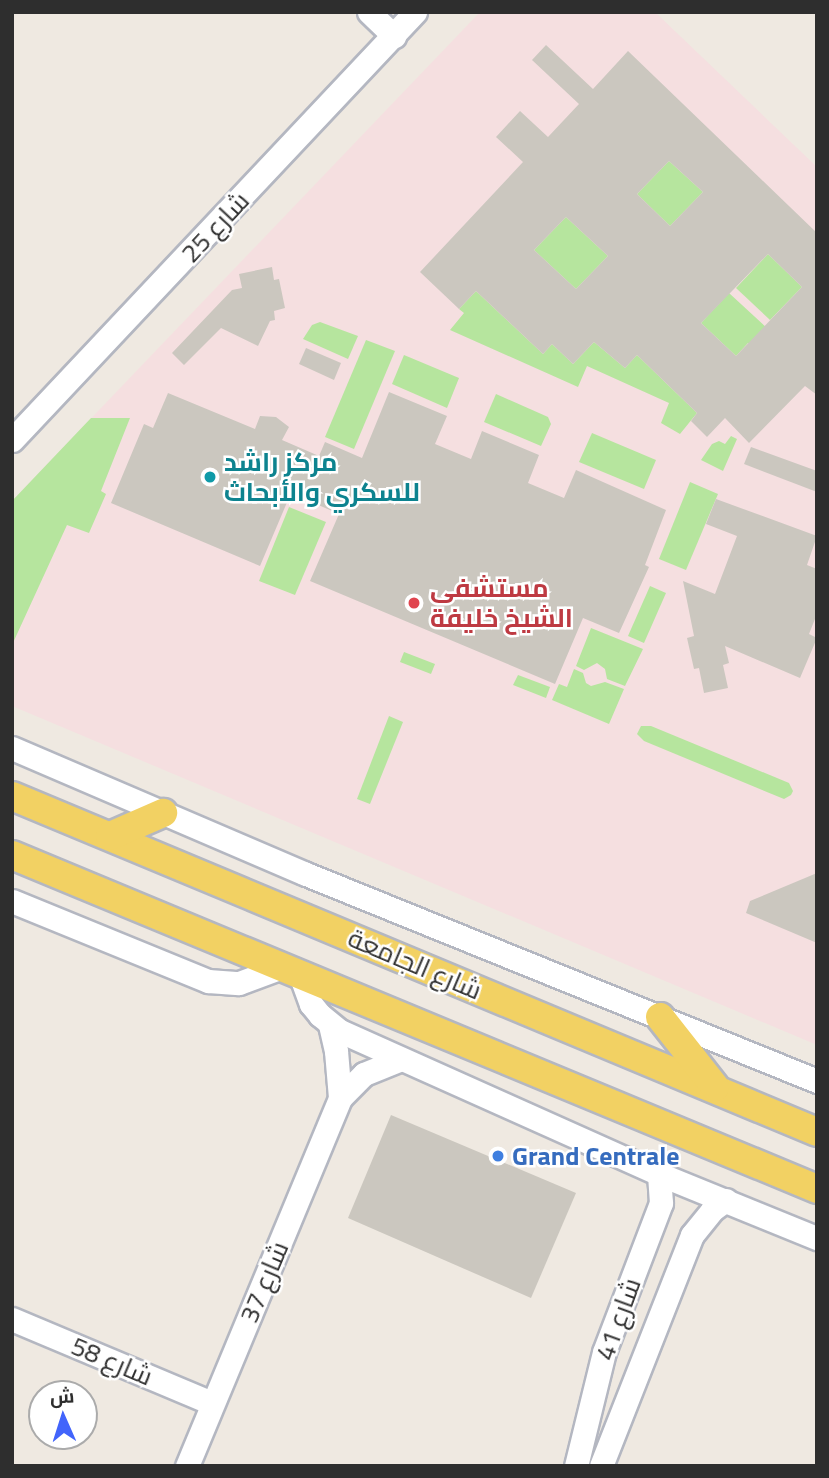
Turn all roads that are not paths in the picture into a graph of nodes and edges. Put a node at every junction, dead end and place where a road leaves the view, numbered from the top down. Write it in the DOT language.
graph roads {
  1 [pos="369,12"];
  2 [pos="415,12"];
  3 [pos="394,36"];
  4 [pos="12,440"];
  5 [pos="12,748"];
  6 [pos="12,796"];
  7 [pos="163,813"];
  8 [pos="110,836"];
  9 [pos="18,861"];
  10 [pos="12,901"];
  11 [pos="291,971"];
  12 [pos="660,1017"];
  13 [pos="330,1025"];
  14 [pos="401,1059"];
  15 [pos="817,1081"];
  16 [pos="716,1090"];
  17 [pos="340,1098"];
  18 [pos="817,1132"];
  19 [pos="659,1174"];
  20 [pos="817,1189"];
  21 [pos="726,1200"];
  22 [pos="817,1238"];
  23 [pos="12,1319"];
  24 [pos="212,1403"];
  25 [pos="187,1466"];
  26 [pos="576,1466"];
  27 [pos="601,1466"];
  1 -- 3 [label="street"];
  2 -- 3 [label="street, شارع 25"];
  3 -- 4 [label="street, شارع 25"];
  5 -- 7 [label="street"];
  6 -- 8 [label="main road, شارع الجامعة"];
  7 -- 8 [label="main road"];
  7 -- 12 [label="street"];
  8 -- 16 [label="main road, شارع الجامعة"];
  9 -- 11 [label="main road, شارع الجامعة"];
  10 -- 11 [label="street"];
  11 -- 13 [label="street"];
  11 -- 20 [label="main road, شارع الجامعة"];
  12 -- 15 [label="street"];
  12 -- 16 [label="main road"];
  13 -- 14 [label="street"];
  13 -- 17 [label="street, شارع 37"];
  14 -- 17 [label="street, شارع 37"];
  14 -- 19 [label="street"];
  16 -- 18 [label="main road, شارع الجامعة"];
  17 -- 24 [label="street, شارع 37"];
  19 -- 21 [label="street"];
  19 -- 26 [label="street, شارع 41"];
  21 -- 22 [label="street"];
  21 -- 27 [label="street, شارع 41"];
  23 -- 24 [label="street, شارع 58"];
  24 -- 25 [label="street, شارع 37"];
}
